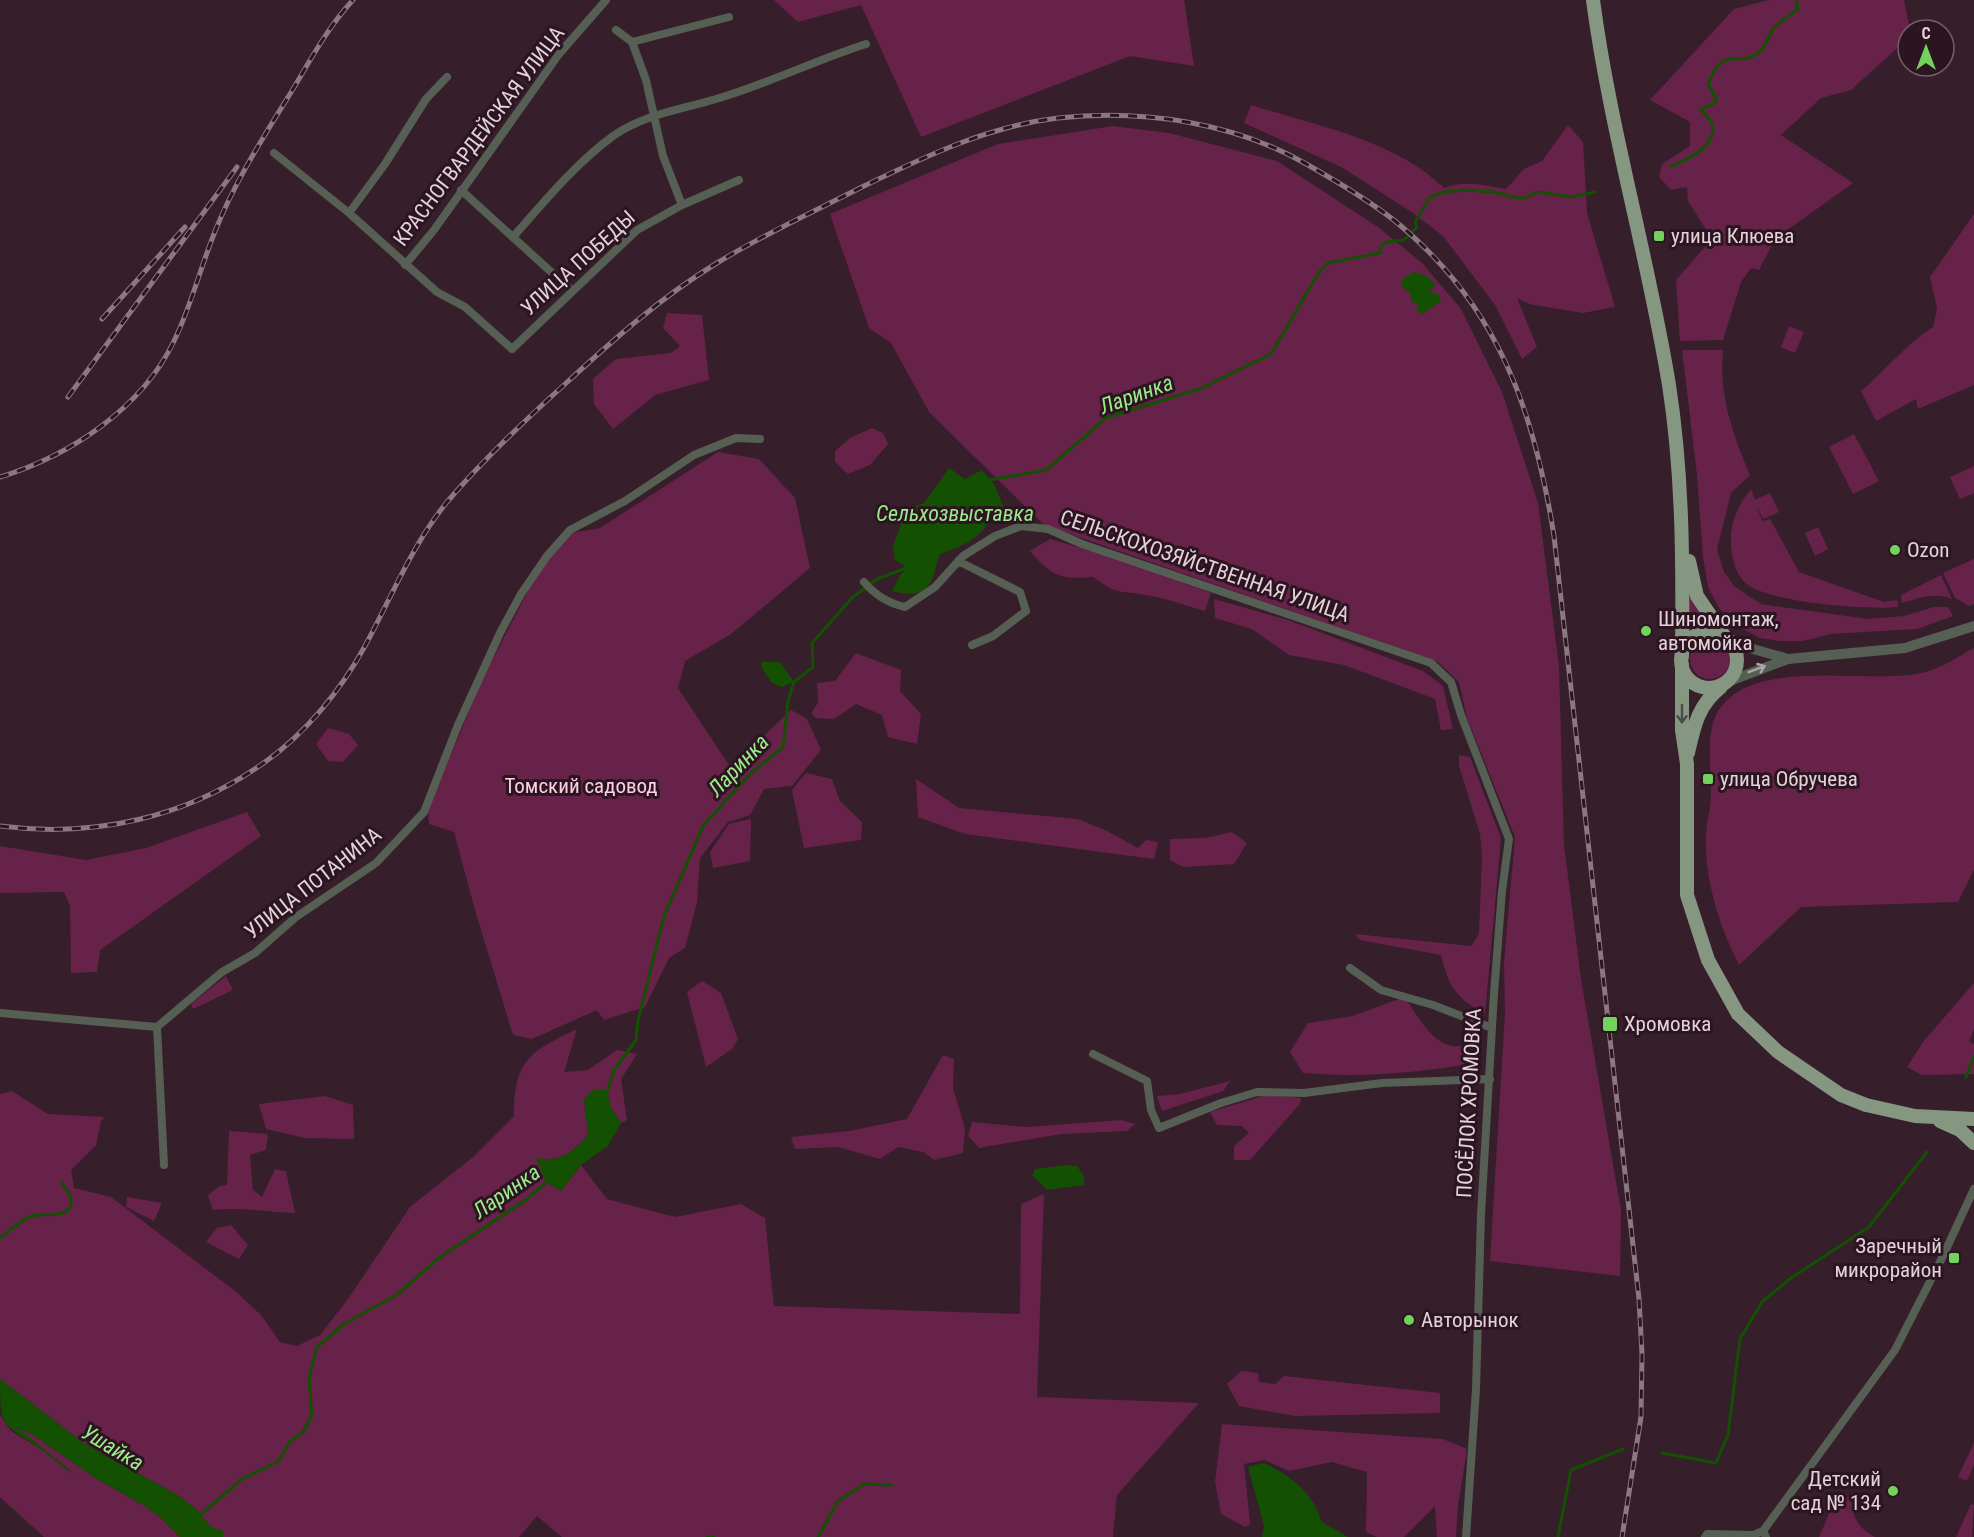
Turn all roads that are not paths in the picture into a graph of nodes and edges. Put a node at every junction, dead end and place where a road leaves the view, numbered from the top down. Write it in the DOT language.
graph roads {
  1 [pos="606,0"];
  2 [pos="1593,0"];
  3 [pos="729,17"];
  4 [pos="616,30"];
  5 [pos="632,42"];
  6 [pos="866,44"];
  7 [pos="447,77"];
  8 [pos="653,115"];
  9 [pos="274,153"];
  10 [pos="739,180"];
  11 [pos="461,190"];
  12 [pos="682,205"];
  13 [pos="349,213"];
  14 [pos="513,237"];
  15 [pos="405,266"];
  16 [pos="571,290"];
  17 [pos="760,439"];
  18 [pos="1683,536"];
  19 [pos="958,561"];
  20 [pos="864,582"];
  21 [pos="1974,626"];
  22 [pos="1728,640"];
  23 [pos="972,645"];
  24 [pos="1788,659"];
  25 [pos="1682,661"];
  26 [pos="1727,681"];
  27 [pos="1451,682"];
  28 [pos="1687,764"];
  29 [pos="1350,968"];
  30 [pos="0,1013"];
  31 [pos="157,1027"];
  32 [pos="1492,1028"];
  33 [pos="1094,1054"];
  34 [pos="1490,1079"];
  35 [pos="1936,1119"];
  36 [pos="1974,1119"];
  37 [pos="1974,1143"];
  38 [pos="164,1166"];
  39 [pos="1974,1190"];
  40 [pos="1764,1534"];
  41 [pos="1466,1537"];
  42 [pos="1705,1537"];
  1 -- 11 [label="street, КРАСНОГВАРДЕЙСКАЯ УЛИЦА"];
  2 -- 18 [label="main road"];
  3 -- 5 [label="street"];
  4 -- 5 [label="street"];
  5 -- 8 [label="street"];
  6 -- 8 [label="street"];
  7 -- 13 [label="street"];
  8 -- 12 [label="street"];
  8 -- 14 [label="street"];
  9 -- 13 [label="street"];
  10 -- 12 [label="street, УЛИЦА ПОБЕДЫ"];
  11 -- 14 [label="street"];
  11 -- 15 [label="street, КРАСНОГВАРДЕЙСКАЯ УЛИЦА"];
  12 -- 16 [label="street, УЛИЦА ПОБЕДЫ"];
  13 -- 15 [label="street"];
  14 -- 16 [label="street"];
  15 -- 16 [label="street, УЛИЦА ПОБЕДЫ"];
  17 -- 31 [label="street, УЛИЦА ПОТАНИНА"];
  18 -- 22 [label="main road"];
  18 -- 25 [label="main road"];
  19 -- 20 [label="street, СЕЛЬСКОХОЗЯЙСТВЕННАЯ УЛИЦА"];
  19 -- 23 [label="street"];
  19 -- 27 [label="street, СЕЛЬСКОХОЗЯЙСТВЕННАЯ УЛИЦА"];
  21 -- 24 [label="street"];
  22 -- 24 [label="street"];
  22 -- 25 [label="main road"];
  22 -- 26 [label="main road"];
  26 -- 24 [label="street, one-way"];
  25 -- 26 [label="main road"];
  25 -- 28 [label="main road, one-way"];
  26 -- 28 [label="main road"];
  27 -- 32 [label="street, ПОСЁЛОК ХРОМОВКА"];
  28 -- 35 [label="main road"];
  29 -- 32 [label="street"];
  30 -- 31 [label="street"];
  31 -- 38 [label="street"];
  32 -- 34 [label="street, ПОСЁЛОК ХРОМОВКА"];
  33 -- 34 [label="street"];
  34 -- 41 [label="street, ПОСЁЛОК ХРОМОВКА"];
  35 -- 36 [label="main road"];
  35 -- 37 [label="main road"];
  39 -- 40 [label="street"];
  40 -- 42 [label="street"];
}
